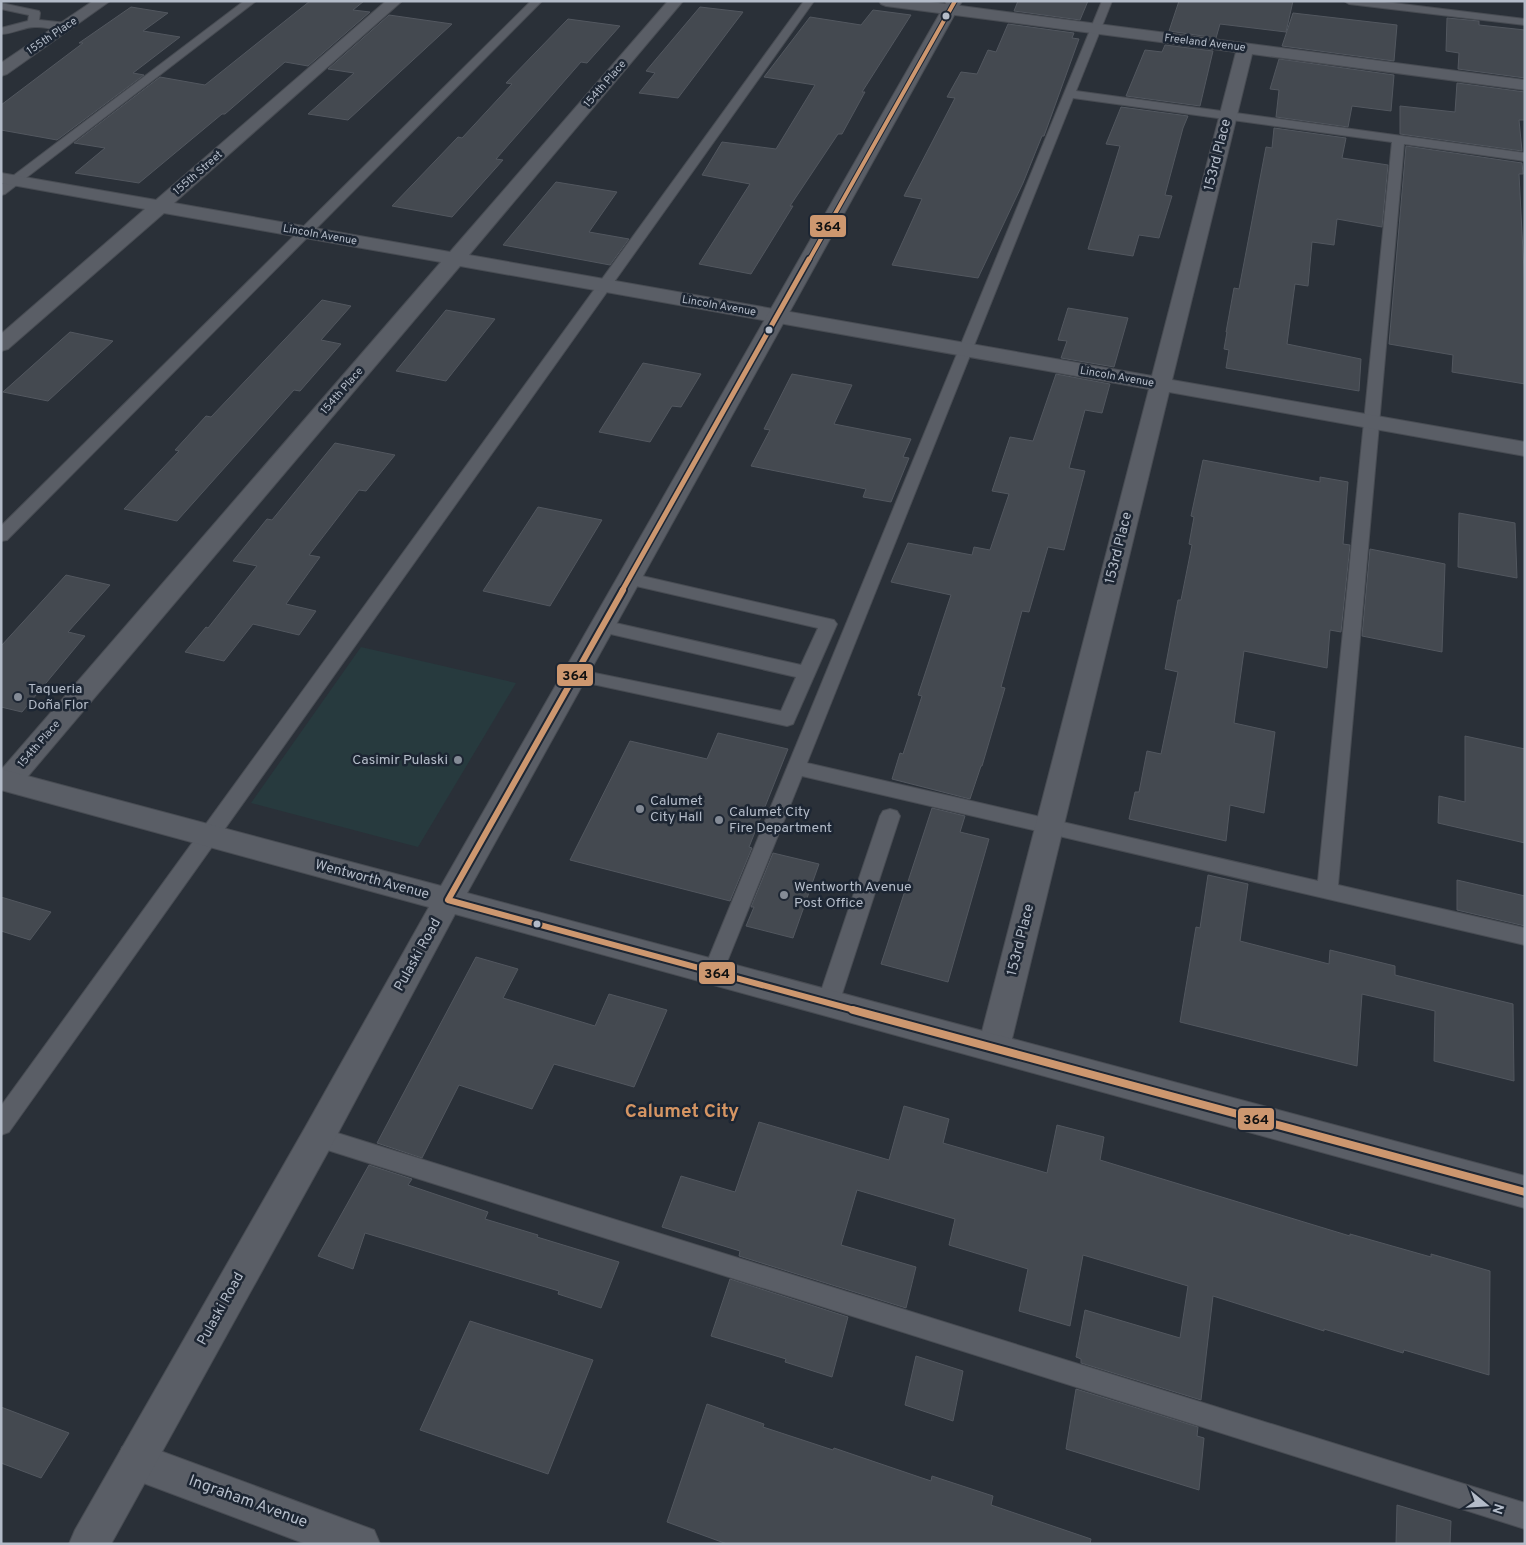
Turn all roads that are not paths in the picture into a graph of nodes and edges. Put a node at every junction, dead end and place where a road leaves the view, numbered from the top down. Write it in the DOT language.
graph roads {
  1 [pos="104,1"];
  2 [pos="251,1"];
  3 [pos="395,1"];
  4 [pos="537,1"];
  5 [pos="676,1"];
  6 [pos="809,1"];
  7 [pos="886,1"];
  8 [pos="1107,1"];
  9 [pos="1349,1"];
  10 [pos="1,6"];
  11 [pos="952,6"];
  12 [pos="1525,22"];
  13 [pos="33,23"];
  14 [pos="67,26"];
  15 [pos="1096,29"];
  16 [pos="1,30"];
  17 [pos="1245,48"];
  18 [pos="1,72"];
  19 [pos="1525,85"];
  20 [pos="1070,94"];
  21 [pos="1228,116"];
  22 [pos="1398,139"];
  23 [pos="1525,157"];
  24 [pos="6,183"];
  25 [pos="160,206"];
  26 [pos="306,232"];
  27 [pos="455,259"];
  28 [pos="605,286"];
  29 [pos="777,316"];
  30 [pos="1,345"];
  31 [pos="966,350"];
  32 [pos="1160,384"];
  33 [pos="1371,422"];
  34 [pos="1525,449"];
  35 [pos="1,536"];
  36 [pos="629,580"];
  37 [pos="602,626"];
  38 [pos="807,673"];
  39 [pos="575,675"];
  40 [pos="796,768"];
  41 [pos="5,780"];
  42 [pos="890,816"];
  43 [pos="1049,827"];
  44 [pos="209,836"];
  45 [pos="1327,891"];
  46 [pos="448,900"];
  47 [pos="1525,937"];
  48 [pos="713,972"];
  49 [pos="828,1003"];
  50 [pos="994,1047"];
  51 [pos="1,1125"];
  52 [pos="318,1137"];
  53 [pos="1525,1192"];
  54 [pos="136,1461"];
  55 [pos="1525,1516"];
  56 [pos="89,1544"];
  57 [pos="360,1544"];
  1 -- 14 [label="street, 155th Place"];
  2 -- 24 [label="lane"];
  3 -- 25 [label="street, 155th Street"];
  4 -- 26 [label="lane"];
  5 -- 27 [label="street, 154th Place"];
  6 -- 28 [label="lane"];
  7 -- 11 [label="street, Freeland Avenue"];
  8 -- 15 [label="lane"];
  9 -- 12 [label="lane"];
  10 -- 13 [label="lane"];
  11 -- 15 [label="street, Freeland Avenue"];
  11 -- 29 [label="street, Pulaski Road"];
  13 -- 14 [label="lane"];
  13 -- 16 [label="lane"];
  14 -- 18 [label="street, 155th Place"];
  15 -- 17 [label="street, Freeland Avenue"];
  15 -- 20 [label="lane"];
  17 -- 19 [label="street, Freeland Avenue"];
  17 -- 21 [label="street, 153rd Place"];
  20 -- 21 [label="lane"];
  20 -- 31 [label="lane"];
  21 -- 22 [label="lane"];
  21 -- 32 [label="street, 153rd Place"];
  22 -- 23 [label="lane"];
  22 -- 33 [label="lane"];
  24 -- 25 [label="street, Lincoln Avenue"];
  25 -- 26 [label="street, Lincoln Avenue"];
  25 -- 30 [label="street, 155th Street"];
  26 -- 27 [label="street, Lincoln Avenue"];
  26 -- 35 [label="lane"];
  27 -- 28 [label="street, Lincoln Avenue"];
  27 -- 41 [label="street, 154th Place"];
  28 -- 29 [label="street, Lincoln Avenue"];
  28 -- 44 [label="lane"];
  29 -- 31 [label="street, Lincoln Avenue"];
  29 -- 36 [label="street, Pulaski Road"];
  31 -- 32 [label="street, Lincoln Avenue"];
  31 -- 40 [label="lane"];
  32 -- 33 [label="street, Lincoln Avenue"];
  32 -- 43 [label="street, 153rd Place"];
  33 -- 34 [label="street, Lincoln Avenue"];
  33 -- 45 [label="lane"];
  36 -- 37 [label="street, Pulaski Road"];
  36 -- 38 [label="lane"];
  37 -- 38 [label="lane"];
  37 -- 39 [label="street, Pulaski Road"];
  38 -- 39 [label="lane"];
  39 -- 46 [label="street, Pulaski Road"];
  40 -- 43 [label="lane"];
  40 -- 48 [label="lane"];
  41 -- 44 [label="street, Wentworth Avenue"];
  42 -- 49 [label="lane"];
  43 -- 45 [label="lane"];
  43 -- 50 [label="street, 153rd Place"];
  44 -- 46 [label="street, Wentworth Avenue"];
  44 -- 51 [label="lane"];
  45 -- 47 [label="lane"];
  46 -- 48 [label="street, Wentworth Avenue"];
  46 -- 52 [label="street, Pulaski Road"];
  48 -- 49 [label="street, Wentworth Avenue"];
  49 -- 50 [label="street, Wentworth Avenue"];
  50 -- 53 [label="street, Wentworth Avenue"];
  52 -- 54 [label="street, Pulaski Road"];
  52 -- 55 [label="lane"];
  54 -- 56 [label="street, Pulaski Road"];
  54 -- 57 [label="street, Ingraham Avenue"];
}
